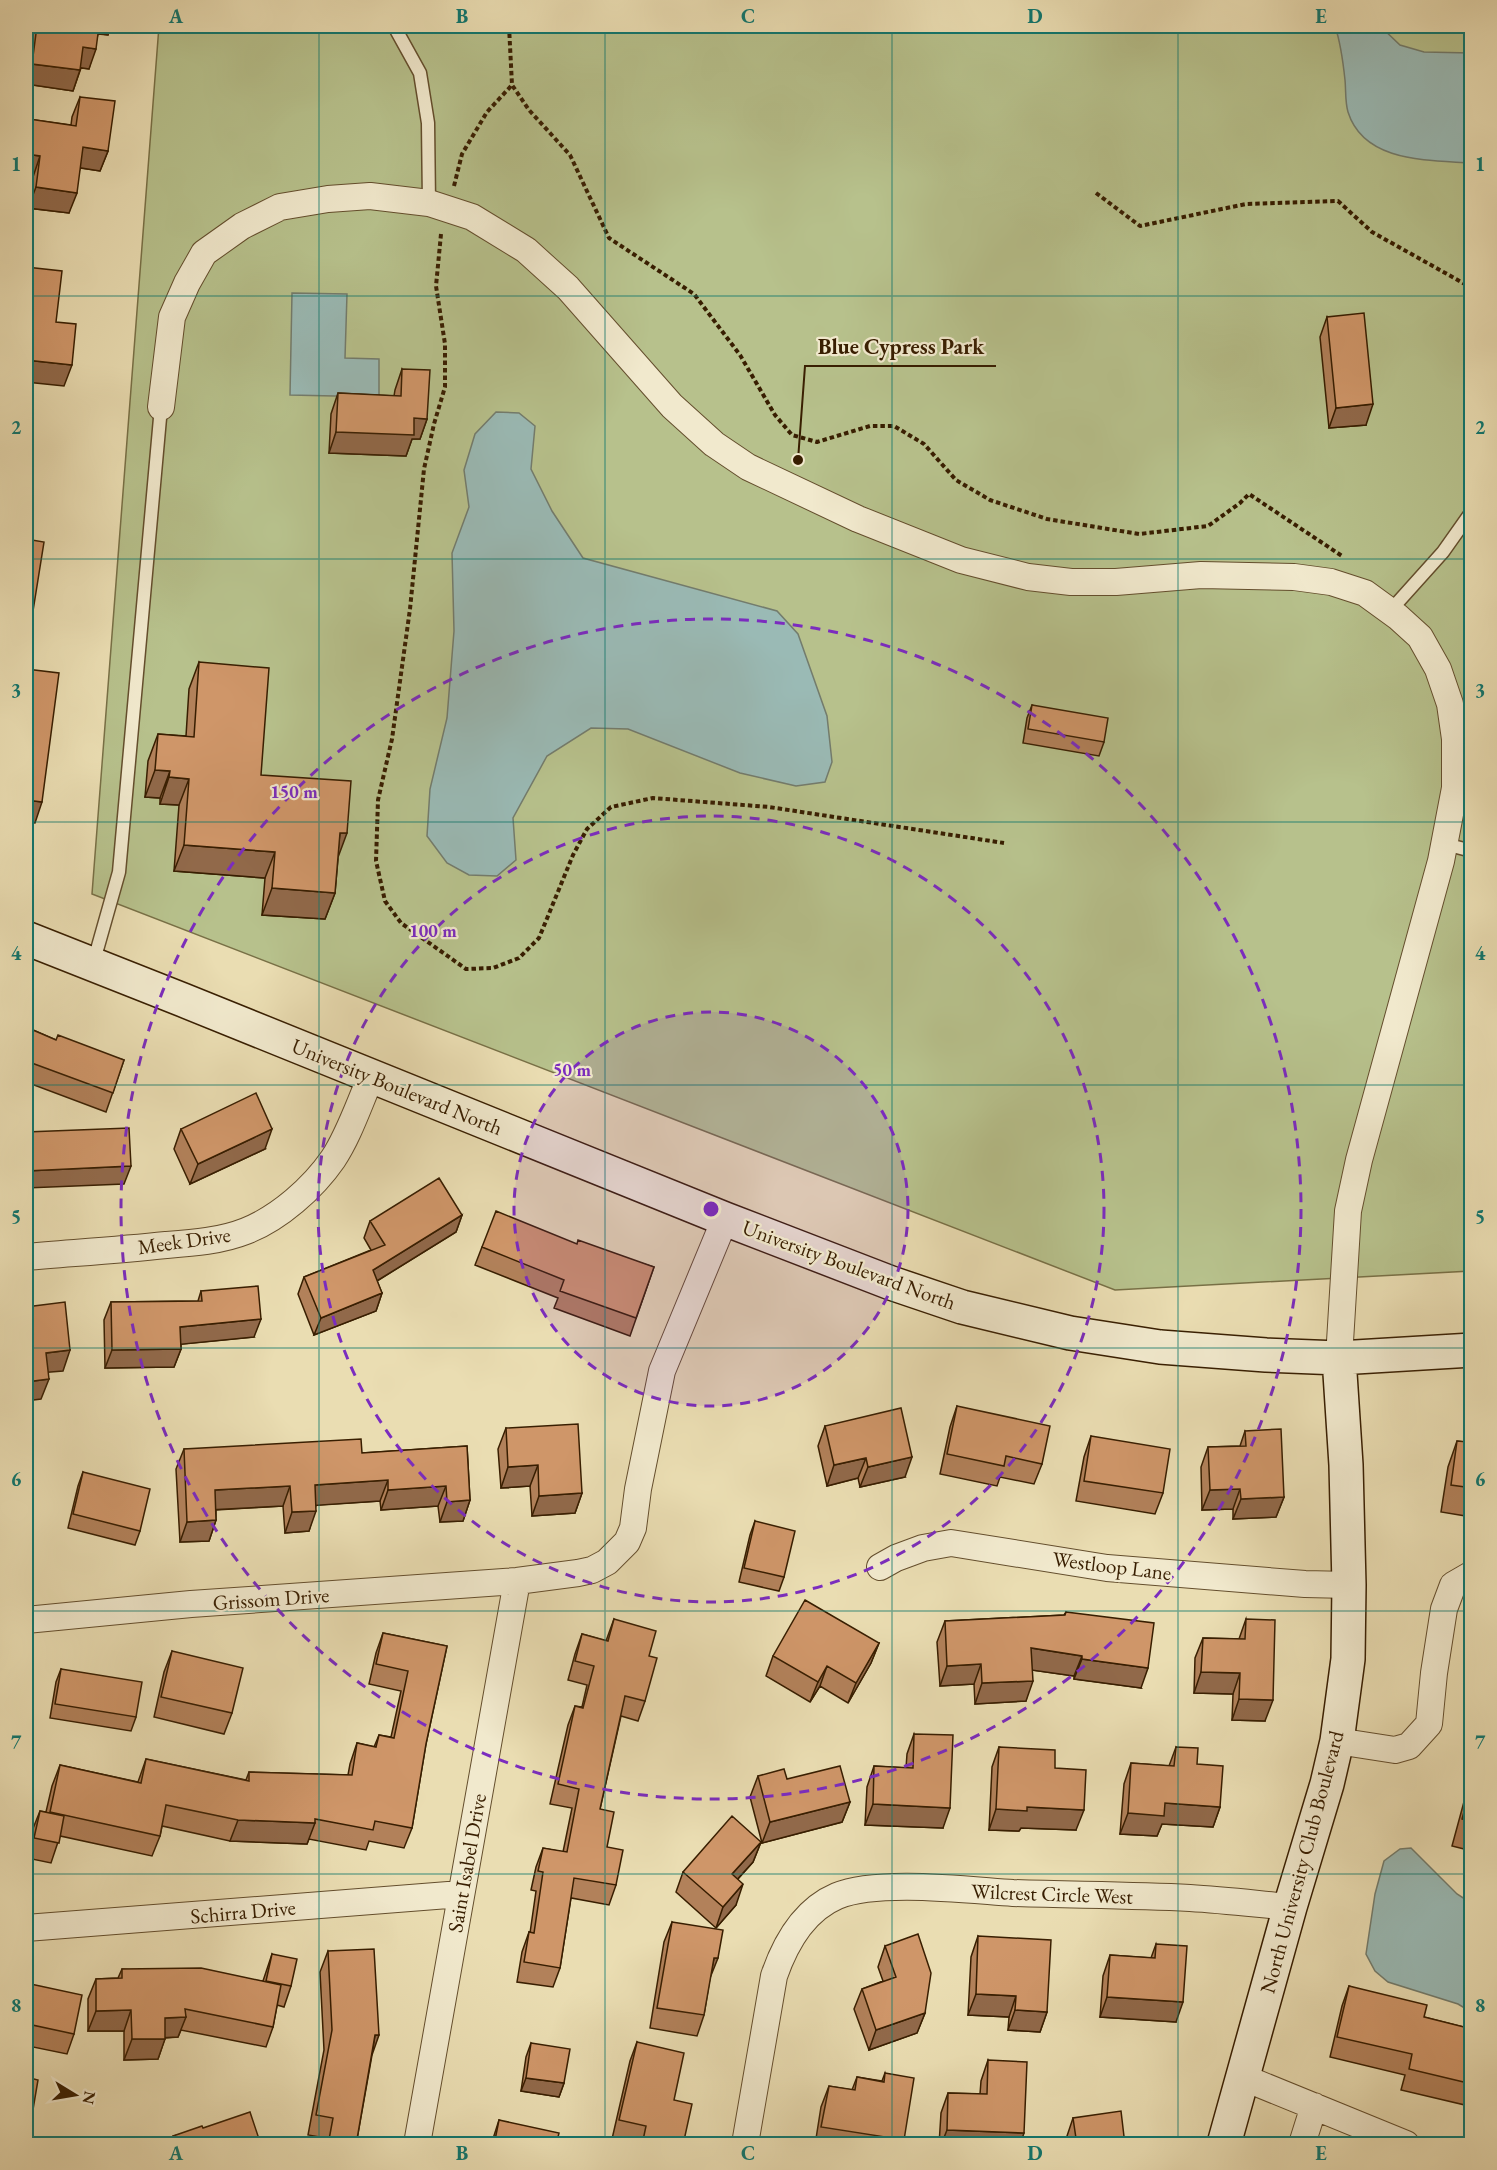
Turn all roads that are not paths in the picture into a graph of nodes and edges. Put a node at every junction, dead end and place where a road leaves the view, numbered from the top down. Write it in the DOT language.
graph roads {
  1 [pos="394,26"];
  2 [pos="438,205"];
  3 [pos="161,407"];
  4 [pos="1472,511"];
  5 [pos="1390,611"];
  6 [pos="1445,844"];
  7 [pos="1472,851"];
  8 [pos="26,938"];
  9 [pos="93,965"];
  10 [pos="371,1077"];
  11 [pos="725,1219"];
  12 [pos="26,1257"];
  13 [pos="1472,1350"];
  14 [pos="1339,1358"];
  15 [pos="880,1567"];
  16 [pos="1472,1574"];
  17 [pos="517,1581"];
  18 [pos="1349,1585"];
  19 [pos="26,1620"];
  20 [pos="1338,1741"];
  21 [pos="461,1894"];
  22 [pos="1290,1907"];
  23 [pos="26,1928"];
  24 [pos="1242,2078"];
  25 [pos="1314,2106"];
  26 [pos="417,2145"];
  27 [pos="745,2145"];
  28 [pos="1224,2145"];
  29 [pos="1302,2145"];
  30 [pos="1406,2145"];
  1 -- 2 [label="lane"];
  2 -- 3 [label="street"];
  2 -- 5 [label="street"];
  3 -- 9 [label="lane"];
  4 -- 5 [label="lane"];
  5 -- 6 [label="street"];
  6 -- 7 [label="lane"];
  6 -- 14 [label="street"];
  8 -- 9 [label="street, University Boulevard North"];
  9 -- 10 [label="street, University Boulevard North"];
  10 -- 11 [label="street, University Boulevard North"];
  10 -- 12 [label="street, Meek Drive"];
  11 -- 14 [label="street, University Boulevard North"];
  11 -- 17 [label="street, Grissom Drive"];
  13 -- 14 [label="street, University Boulevard North"];
  14 -- 18 [label="street, North University Club Boulevard"];
  15 -- 18 [label="street, Westloop Lane"];
  16 -- 20 [label="street"];
  17 -- 19 [label="street, Grissom Drive"];
  17 -- 21 [label="street, Saint Isabel Drive"];
  18 -- 20 [label="street, North University Club Boulevard"];
  20 -- 22 [label="street, North University Club Boulevard"];
  21 -- 23 [label="street, Schirra Drive"];
  21 -- 26 [label="street, Saint Isabel Drive"];
  22 -- 24 [label="street, North University Club Boulevard"];
  22 -- 27 [label="street, Wilcrest Circle West"];
  24 -- 25 [label="street"];
  24 -- 28 [label="street, North University Club Boulevard"];
  25 -- 29 [label="street"];
  25 -- 30 [label="street"];
}
